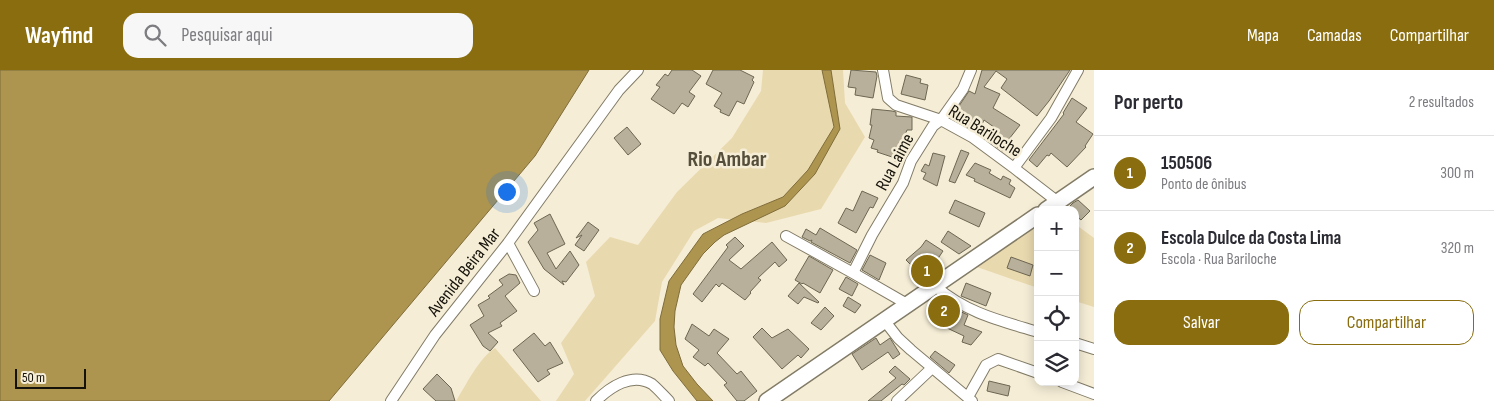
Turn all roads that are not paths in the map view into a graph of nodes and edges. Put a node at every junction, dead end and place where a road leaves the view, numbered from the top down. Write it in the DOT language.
graph roads {
  1 [pos="638,70"];
  2 [pos="883,70"];
  3 [pos="971,70"];
  4 [pos="1078,70"];
  5 [pos="941,120"];
  6 [pos="1014,168"];
  7 [pos="1094,177"];
  8 [pos="1052,206"];
  9 [pos="1034,219"];
  10 [pos="786,236"];
  11 [pos="508,243"];
  12 [pos="853,273"];
  13 [pos="935,286"];
  14 [pos="534,290"];
  15 [pos="907,304"];
  16 [pos="884,320"];
  17 [pos="1034,331"];
  18 [pos="1079,344"];
  19 [pos="1094,349"];
  20 [pos="932,368"];
  21 [pos="1034,372"];
  22 [pos="1074,386"];
  23 [pos="1094,393"];
  24 [pos="778,398"];
  25 [pos="970,399"];
  26 [pos="391,401"];
  27 [pos="596,401"];
  28 [pos="669,401"];
  29 [pos="897,401"];
  30 [pos="1089,401"];
  1 -- 11 [label="street, Avenida Beira Mar"];
  2 -- 5 [label="street, Rua Bariloche"];
  3 -- 5 [label="street, Rua Laime"];
  4 -- 6 [label="street"];
  5 -- 6 [label="street, Rua Bariloche"];
  5 -- 12 [label="street, Rua Laime"];
  6 -- 8 [label="street, Rua Bariloche"];
  7 -- 8 [label="main road"];
  9 -- 13 [label="main road"];
  10 -- 12 [label="street"];
  11 -- 14 [label="street"];
  11 -- 26 [label="street, Avenida Beira Mar"];
  12 -- 15 [label="street"];
  13 -- 15 [label="main road"];
  13 -- 17 [label="street"];
  15 -- 16 [label="main road"];
  16 -- 20 [label="street"];
  16 -- 24 [label="main road"];
  18 -- 19 [label="street"];
  20 -- 25 [label="street"];
  20 -- 29 [label="street"];
  21 -- 25 [label="street"];
  22 -- 23 [label="street"];
  23 -- 30 [label="street"];
  27 -- 28 [label="street"];
}
